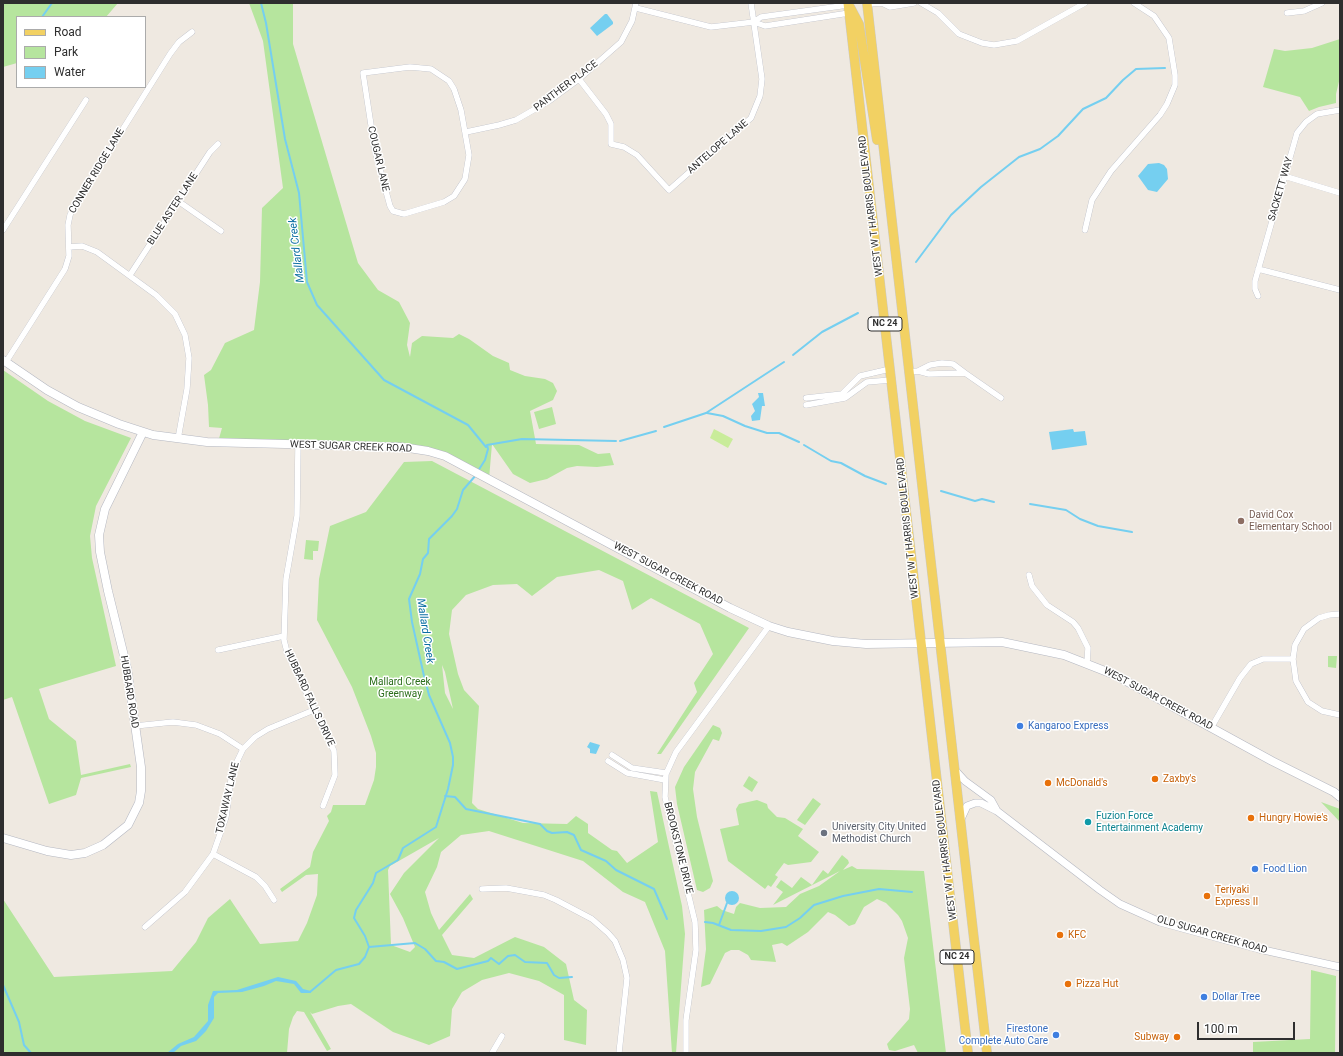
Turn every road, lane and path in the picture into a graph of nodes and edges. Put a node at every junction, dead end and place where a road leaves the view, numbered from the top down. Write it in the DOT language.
graph roads {
  1 [pos="751,3"];
  2 [pos="865,3"];
  3 [pos="882,3"];
  4 [pos="914,3"];
  5 [pos="921,3"];
  6 [pos="1086,3"];
  7 [pos="1134,3"];
  8 [pos="1322,3"];
  9 [pos="636,6"];
  10 [pos="848,7"];
  11 [pos="1287,13"];
  12 [pos="754,22"];
  13 [pos="192,32"];
  14 [pos="579,79"];
  15 [pos="86,100"];
  16 [pos="1340,110"];
  17 [pos="466,132"];
  18 [pos="218,144"];
  19 [pos="1284,176"];
  20 [pos="887,178"];
  21 [pos="1340,193"];
  22 [pos="178,201"];
  23 [pos="3,230"];
  24 [pos="1085,230"];
  25 [pos="221,231"];
  26 [pos="69,247"];
  27 [pos="1258,269"];
  28 [pos="130,275"];
  29 [pos="1340,290"];
  30 [pos="1258,296"];
  31 [pos="5,361"];
  32 [pos="890,368"];
  33 [pos="914,371"];
  34 [pos="965,373"];
  35 [pos="891,380"];
  36 [pos="806,398"];
  37 [pos="1001,398"];
  38 [pos="806,405"];
  39 [pos="144,432"];
  40 [pos="178,439"];
  41 [pos="298,445"];
  42 [pos="1029,575"];
  43 [pos="1340,614"];
  44 [pos="768,626"];
  45 [pos="284,636"];
  46 [pos="940,642"];
  47 [pos="921,643"];
  48 [pos="218,650"];
  49 [pos="1293,659"];
  50 [pos="1087,663"];
  51 [pos="314,710"];
  52 [pos="1340,715"];
  53 [pos="135,726"];
  54 [pos="1211,728"];
  55 [pos="243,749"];
  56 [pos="612,755"];
  57 [pos="608,761"];
  58 [pos="954,769"];
  59 [pos="666,773"];
  60 [pos="665,780"];
  61 [pos="1338,794"];
  62 [pos="323,806"];
  63 [pos="997,811"];
  64 [pos="960,820"];
  65 [pos="3,838"];
  66 [pos="213,854"];
  67 [pos="482,889"];
  68 [pos="274,900"];
  69 [pos="145,927"];
  70 [pos="1340,967"];
  71 [pos="502,1036"];
  72 [pos="492,1053"];
  73 [pos="619,1053"];
  74 [pos="686,1053"];
  75 [pos="968,1053"];
  76 [pos="986,1053"];
  1 -- 12 [label="street, ANTELOPE LANE"];
  2 -- 3 [label="street"];
  2 -- 20 [label="main road, WEST W T HARRIS BOULEVARD / NC 24"];
  3 -- 4 [label="street"];
  5 -- 6 [label="street"];
  7 -- 24 [label="street"];
  8 -- 11 [label="street"];
  9 -- 12 [label="street"];
  9 -- 14 [label="street, PANTHER PLACE"];
  10 -- 12 [label="street"];
  10 -- 12 [label="street"];
  10 -- 20 [label="main road"];
  10 -- 32 [label="main road, WEST W T HARRIS BOULEVARD / NC 24"];
  12 -- 14 [label="street, ANTELOPE LANE"];
  13 -- 26 [label="street, CONNER RIDGE LANE"];
  14 -- 17 [label="street, PANTHER PLACE"];
  15 -- 23 [label="street"];
  16 -- 19 [label="street, SACKETT WAY"];
  17 -- 17 [label="street, COUGAR LANE"];
  18 -- 22 [label="street, BLUE ASTER LANE"];
  19 -- 21 [label="street"];
  19 -- 27 [label="street, SACKETT WAY"];
  20 -- 33 [label="main road, WEST W T HARRIS BOULEVARD / NC 24"];
  22 -- 25 [label="street"];
  22 -- 28 [label="street, BLUE ASTER LANE"];
  26 -- 28 [label="street"];
  26 -- 31 [label="street, CONNER RIDGE LANE"];
  27 -- 29 [label="street"];
  27 -- 30 [label="street, SACKETT WAY"];
  28 -- 40 [label="street"];
  31 -- 39 [label="main road, WEST SUGAR CREEK ROAD"];
  32 -- 35 [label="main road, WEST W T HARRIS BOULEVARD / NC 24"];
  32 -- 36 [label="street"];
  33 -- 34 [label="street"];
  33 -- 34 [label="street"];
  33 -- 46 [label="main road, WEST W T HARRIS BOULEVARD / NC 24"];
  34 -- 37 [label="street"];
  35 -- 38 [label="street"];
  35 -- 47 [label="main road, WEST W T HARRIS BOULEVARD / NC 24"];
  39 -- 40 [label="main road, WEST SUGAR CREEK ROAD"];
  39 -- 53 [label="main road, HUBBARD ROAD"];
  40 -- 41 [label="main road, WEST SUGAR CREEK ROAD"];
  41 -- 44 [label="main road, WEST SUGAR CREEK ROAD"];
  41 -- 45 [label="street, HUBBARD FALLS DRIVE"];
  42 -- 50 [label="street"];
  43 -- 49 [label="street"];
  44 -- 47 [label="main road, WEST SUGAR CREEK ROAD"];
  44 -- 59 [label="street, BROOKSTONE DRIVE"];
  45 -- 48 [label="street"];
  45 -- 51 [label="street, HUBBARD FALLS DRIVE"];
  46 -- 47 [label="main road, WEST SUGAR CREEK ROAD"];
  46 -- 50 [label="main road, WEST SUGAR CREEK ROAD"];
  46 -- 58 [label="main road, WEST W T HARRIS BOULEVARD / NC 24"];
  47 -- 75 [label="main road, WEST W T HARRIS BOULEVARD / NC 24"];
  49 -- 52 [label="street"];
  49 -- 54 [label="street"];
  50 -- 54 [label="main road, WEST SUGAR CREEK ROAD"];
  51 -- 55 [label="street, TOXAWAY LANE"];
  51 -- 62 [label="street, HUBBARD FALLS DRIVE"];
  53 -- 55 [label="street"];
  53 -- 65 [label="main road, HUBBARD ROAD"];
  54 -- 61 [label="main road, WEST SUGAR CREEK ROAD"];
  55 -- 66 [label="street, TOXAWAY LANE"];
  56 -- 59 [label="street"];
  57 -- 60 [label="street"];
  58 -- 63 [label="street, OLD SUGAR CREEK ROAD"];
  58 -- 64 [label="main road, WEST W T HARRIS BOULEVARD / NC 24"];
  59 -- 60 [label="street, BROOKSTONE DRIVE"];
  60 -- 74 [label="street, BROOKSTONE DRIVE"];
  63 -- 64 [label="street, OLD SUGAR CREEK ROAD"];
  63 -- 70 [label="street, OLD SUGAR CREEK ROAD"];
  64 -- 76 [label="main road, WEST W T HARRIS BOULEVARD / NC 24"];
  66 -- 68 [label="street"];
  66 -- 69 [label="street, TOXAWAY LANE"];
  67 -- 73 [label="street"];
  71 -- 72 [label="street"];
}
